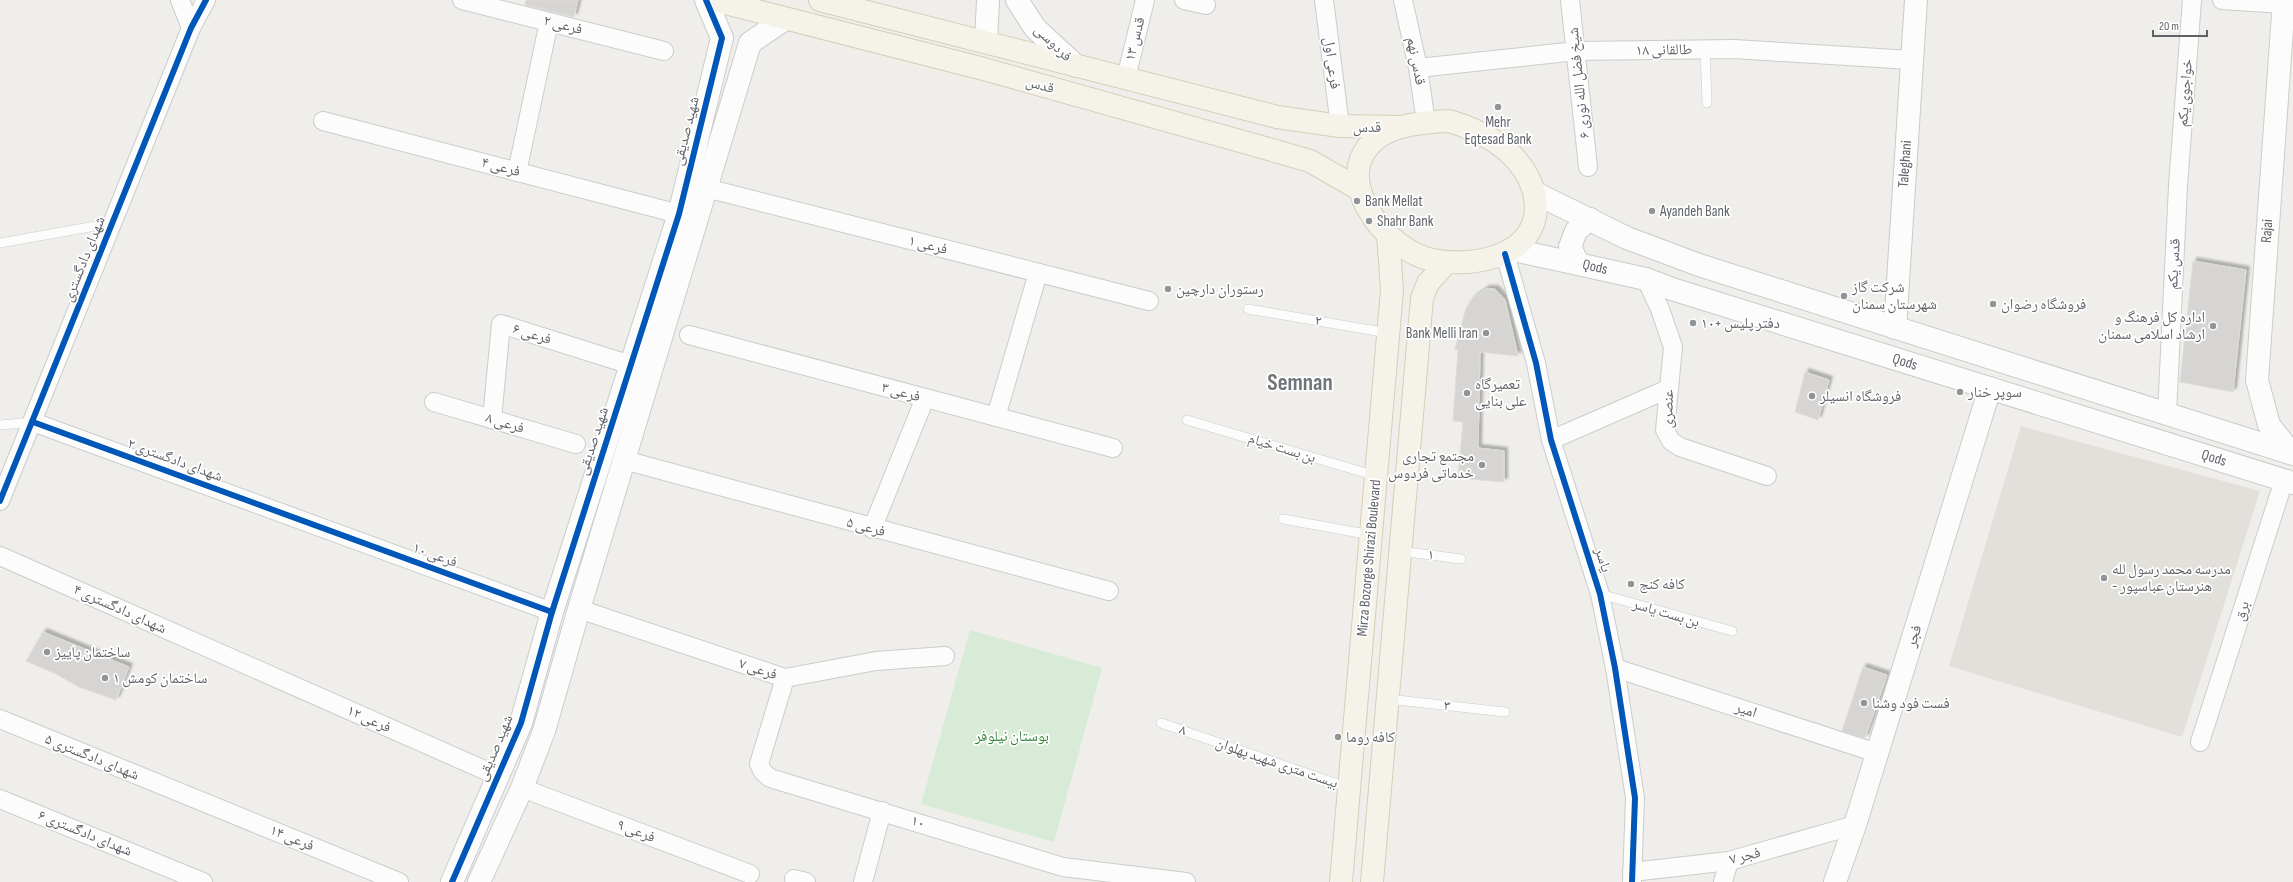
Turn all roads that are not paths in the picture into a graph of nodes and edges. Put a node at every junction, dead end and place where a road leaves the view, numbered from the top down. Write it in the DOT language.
graph roads {
  1 [pos="180,0"];
  2 [pos="206,0"];
  3 [pos="462,0"];
  4 [pos="706,0"];
  5 [pos="714,0"];
  6 [pos="988,0"];
  7 [pos="1017,0"];
  8 [pos="1145,0"];
  9 [pos="1184,0"];
  10 [pos="1324,0"];
  11 [pos="1402,0"];
  12 [pos="1570,0"];
  13 [pos="1916,0"];
  14 [pos="2192,0"];
  15 [pos="2222,0"];
  16 [pos="830,1"];
  17 [pos="2287,2"];
  18 [pos="1206,5"];
  19 [pos="785,20"];
  20 [pos="549,22"];
  21 [pos="191,28"];
  22 [pos="986,42"];
  23 [pos="1705,49"];
  24 [pos="664,51"];
  25 [pos="1576,51"];
  26 [pos="1911,60"];
  27 [pos="1076,66"];
  28 [pos="980,68"];
  29 [pos="1418,68"];
  30 [pos="1126,78"];
  31 [pos="708,98"];
  32 [pos="732,102"];
  33 [pos="1707,103"];
  34 [pos="323,120"];
  35 [pos="1426,122"];
  36 [pos="1340,126"];
  37 [pos="1402,127"];
  38 [pos="1588,167"];
  39 [pos="517,172"];
  40 [pos="2178,186"];
  41 [pos="706,188"];
  42 [pos="1359,189"];
  43 [pos="1535,193"];
  44 [pos="679,214"];
  45 [pos="1590,219"];
  46 [pos="112,223"];
  47 [pos="1388,234"];
  48 [pos="0,243"];
  49 [pos="1510,252"];
  50 [pos="1446,262"];
  51 [pos="1578,263"];
  52 [pos="1038,273"];
  53 [pos="1646,279"];
  54 [pos="1149,301"];
  55 [pos="1248,309"];
  56 [pos="1894,328"];
  57 [pos="1388,333"];
  58 [pos="689,335"];
  59 [pos="631,365"];
  60 [pos="1990,388"];
  61 [pos="1668,389"];
  62 [pos="925,398"];
  63 [pos="434,402"];
  64 [pos="2167,414"];
  65 [pos="996,417"];
  66 [pos="492,419"];
  67 [pos="1187,420"];
  68 [pos="33,422"];
  69 [pos="0,425"];
  70 [pos="1551,440"];
  71 [pos="576,444"];
  72 [pos="1112,448"];
  73 [pos="1378,451"];
  74 [pos="2292,454"];
  75 [pos="1408,456"];
  76 [pos="624,460"];
  77 [pos="1376,476"];
  78 [pos="1767,476"];
  79 [pos="2288,482"];
  80 [pos="0,501"];
  81 [pos="1283,520"];
  82 [pos="308,523"];
  83 [pos="872,529"];
  84 [pos="1371,535"];
  85 [pos="1400,551"];
  86 [pos="0,556"];
  87 [pos="1461,559"];
  88 [pos="1109,591"];
  89 [pos="1600,594"];
  90 [pos="578,609"];
  91 [pos="552,612"];
  92 [pos="1732,632"];
  93 [pos="945,656"];
  94 [pos="239,662"];
  95 [pos="1615,668"];
  96 [pos="785,678"];
  97 [pos="1388,699"];
  98 [pos="1505,712"];
  99 [pos="0,719"];
  100 [pos="1161,723"];
  101 [pos="1204,738"];
  102 [pos="2200,742"];
  103 [pos="1877,753"];
  104 [pos="498,776"];
  105 [pos="522,788"];
  106 [pos="1349,788"];
  107 [pos="184,794"];
  108 [pos="0,799"];
  109 [pos="882,811"];
  110 [pos="1855,825"];
  111 [pos="1729,860"];
  112 [pos="750,874"];
  113 [pos="1632,877"];
  114 [pos="1180,881"];
  115 [pos="203,882"];
  116 [pos="399,882"];
  117 [pos="452,882"];
  118 [pos="479,882"];
  119 [pos="863,882"];
  120 [pos="1341,882"];
  121 [pos="1372,882"];
  122 [pos="1723,882"];
  123 [pos="1835,882"];
  1 -- 21 [label="street"];
  2 -- 21 [label="street, شهدای دادگستری"];
  3 -- 20 [label="street, فرعی ۲"];
  4 -- 31 [label="street, شهید صدیقی"];
  5 -- 19 [label="main road, قدس"];
  6 -- 22 [label="street"];
  7 -- 27 [label="street, فردوسی"];
  8 -- 30 [label="street, قدس ۱۳"];
  9 -- 18 [label="street"];
  10 -- 36 [label="street, فرعی اول"];
  11 -- 29 [label="street, قدس نهم"];
  12 -- 25 [label="street, شیخ فضل الله نوری ۶"];
  13 -- 26 [label="street, Taleghani"];
  14 -- 40 [label="street, خواجوی یکم"];
  15 -- 17 [label="street"];
  16 -- 22 [label="main road, قدس"];
  17 -- 74 [label="street, Rajai"];
  19 -- 28 [label="main road, قدس"];
  19 -- 32 [label="street"];
  20 -- 24 [label="street, فرعی ۲"];
  20 -- 39 [label="street"];
  21 -- 46 [label="street, شهدای دادگستری"];
  22 -- 27 [label="main road, قدس"];
  22 -- 28 [label="main road"];
  23 -- 25 [label="street, طالقانی ۱۸"];
  23 -- 26 [label="street, طالقانی ۱۸"];
  23 -- 33 [label="lane"];
  25 -- 29 [label="street, طالقانی ۱۸"];
  25 -- 38 [label="street, شیخ فضل الله نوری ۶"];
  26 -- 56 [label="street, Taleghani"];
  27 -- 30 [label="main road, قدس"];
  28 -- 42 [label="main road, قدس"];
  29 -- 35 [label="street, قدس نهم"];
  30 -- 36 [label="main road, قدس"];
  31 -- 32 [label="street"];
  31 -- 44 [label="street, شهید صدیقی"];
  32 -- 41 [label="street"];
  34 -- 39 [label="street, فرعی ۴"];
  35 -- 37 [label="main road"];
  35 -- 43 [label="main road"];
  36 -- 37 [label="main road, قدس"];
  37 -- 42 [label="main road"];
  39 -- 44 [label="street, فرعی ۴"];
  40 -- 64 [label="street, قدس یکم"];
  41 -- 52 [label="street, فرعی ۱"];
  41 -- 76 [label="street"];
  42 -- 47 [label="main road"];
  43 -- 45 [label="street, Qods"];
  43 -- 49 [label="main road"];
  44 -- 59 [label="street, شهید صدیقی"];
  45 -- 51 [label="street"];
  45 -- 56 [label="street, Qods"];
  46 -- 48 [label="lane"];
  46 -- 68 [label="street, شهدای دادگستری"];
  47 -- 50 [label="main road"];
  47 -- 57 [label="main road, Mirza Bozorge Shirazi Boulevard"];
  49 -- 50 [label="main road"];
  49 -- 51 [label="street, Qods"];
  49 -- 70 [label="street, یاسر"];
  50 -- 75 [label="main road, Mirza Bozorge Shirazi Boulevard"];
  51 -- 53 [label="street, Qods"];
  52 -- 54 [label="street, فرعی ۱"];
  52 -- 65 [label="street"];
  53 -- 60 [label="street, Qods"];
  53 -- 61 [label="street, عنصری"];
  55 -- 57 [label="lane, ۲"];
  56 -- 64 [label="street, Qods"];
  57 -- 73 [label="main road, Mirza Bozorge Shirazi Boulevard"];
  58 -- 62 [label="street, فرعی ۳"];
  59 -- 66 [label="street, فرعی ۶"];
  59 -- 91 [label="street, شهید صدیقی"];
  60 -- 79 [label="street, Qods"];
  60 -- 103 [label="street, فجر"];
  61 -- 70 [label="street"];
  61 -- 78 [label="street, عنصری"];
  62 -- 65 [label="street, فرعی ۳"];
  62 -- 83 [label="street"];
  63 -- 66 [label="street, فرعی ۸"];
  64 -- 74 [label="street, Qods"];
  65 -- 72 [label="street, فرعی ۳"];
  66 -- 71 [label="street, فرعی ۸"];
  67 -- 77 [label="lane, بن بست خیام"];
  68 -- 69 [label="lane"];
  68 -- 80 [label="street, شهدای دادگستری"];
  68 -- 82 [label="street, شهدای دادگستری ۲"];
  70 -- 89 [label="street, یاسر"];
  73 -- 75 [label="main road"];
  73 -- 77 [label="main road, Mirza Bozorge Shirazi Boulevard"];
  74 -- 79 [label="street"];
  75 -- 85 [label="main road, Mirza Bozorge Shirazi Boulevard"];
  76 -- 83 [label="street, فرعی ۵"];
  76 -- 90 [label="street"];
  77 -- 84 [label="main road, Mirza Bozorge Shirazi Boulevard"];
  79 -- 102 [label="street, برق"];
  81 -- 84 [label="lane"];
  82 -- 91 [label="street, فرعی ۱۰"];
  83 -- 88 [label="street, فرعی ۵"];
  84 -- 106 [label="main road, Mirza Bozorge Shirazi Boulevard"];
  85 -- 87 [label="lane, ۱"];
  85 -- 97 [label="main road, Mirza Bozorge Shirazi Boulevard"];
  86 -- 94 [label="street, شهدای دادگستری ۴"];
  89 -- 92 [label="lane, بن بست یاسر"];
  89 -- 95 [label="street, یاسر"];
  90 -- 96 [label="street, فرعی ۷"];
  90 -- 105 [label="street"];
  91 -- 104 [label="street, شهید صدیقی"];
  93 -- 96 [label="street, فرعی ۷"];
  94 -- 104 [label="street, فرعی ۱۲"];
  95 -- 103 [label="street, امیر"];
  95 -- 113 [label="street, یاسر"];
  96 -- 109 [label="street, ۱۰"];
  97 -- 98 [label="lane, ۳"];
  97 -- 121 [label="main road, Mirza Bozorge Shirazi Boulevard"];
  99 -- 107 [label="street, شهدای دادگستری ۵"];
  100 -- 101 [label="lane, ۸"];
  101 -- 106 [label="lane, بیست متری شهید پهلوان"];
  103 -- 110 [label="street, فجر"];
  104 -- 117 [label="street, شهید صدیقی"];
  105 -- 112 [label="street, فرعی ۹"];
  105 -- 118 [label="street"];
  106 -- 120 [label="main road, Mirza Bozorge Shirazi Boulevard"];
  107 -- 116 [label="street, فرعی ۱۴"];
  108 -- 115 [label="street, شهدای دادگستری ۶"];
  109 -- 114 [label="street, ۱۰"];
  109 -- 119 [label="street"];
  110 -- 111 [label="street, فجر ۷"];
  110 -- 123 [label="street, فجر"];
  111 -- 113 [label="street, فجر ۷"];
  111 -- 122 [label="street"];
}
